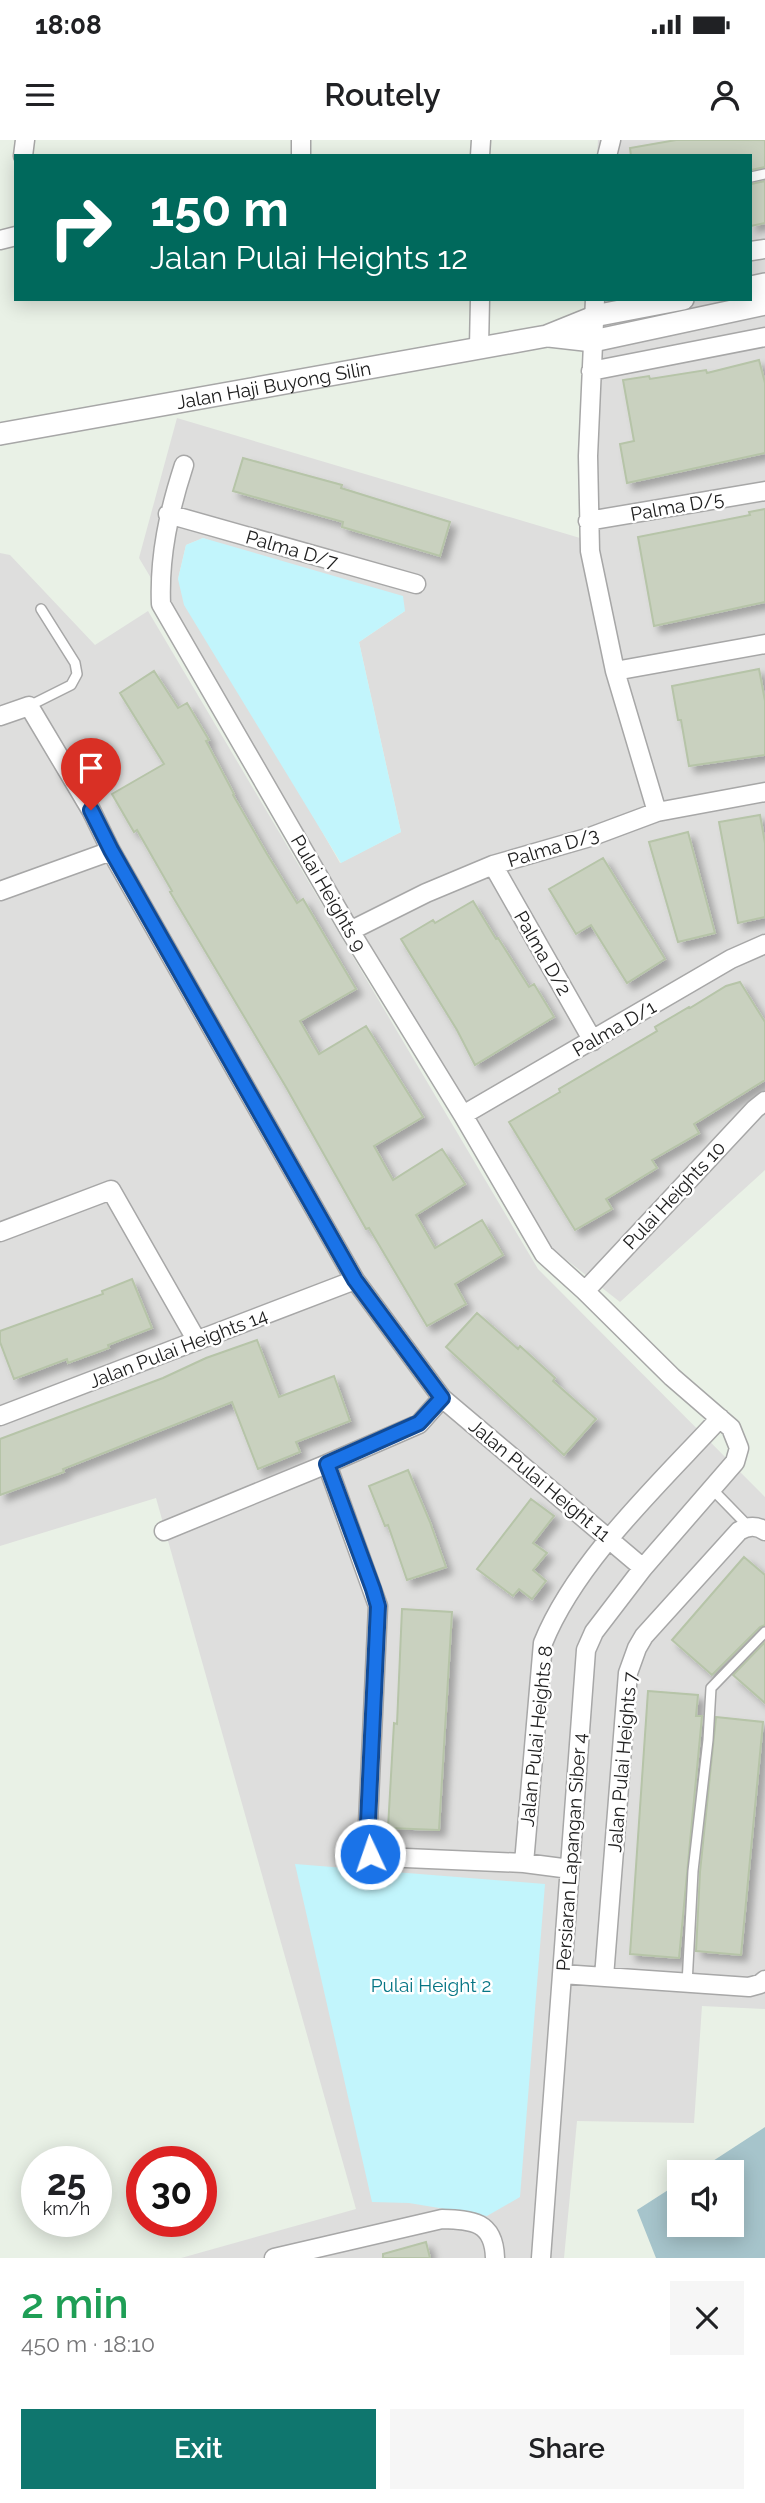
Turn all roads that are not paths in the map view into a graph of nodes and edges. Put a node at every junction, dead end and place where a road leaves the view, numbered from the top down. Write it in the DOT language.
graph roads {
  1 [pos="480,301"];
  2 [pos="663,301"];
  3 [pos="765,304"];
  4 [pos="594,308"];
  5 [pos="547,336"];
  6 [pos="765,337"];
  7 [pos="593,341"];
  8 [pos="478,347"];
  9 [pos="591,371"];
  10 [pos="0,434"];
  11 [pos="184,465"];
  12 [pos="765,491"];
  13 [pos="168,514"];
  14 [pos="588,521"];
  15 [pos="416,584"];
  16 [pos="41,609"];
  17 [pos="765,644"];
  18 [pos="615,671"];
  19 [pos="29,706"];
  20 [pos="0,716"];
  21 [pos="765,792"];
  22 [pos="657,812"];
  23 [pos="111,850"];
  24 [pos="493,866"];
  25 [pos="0,891"];
  26 [pos="350,931"];
  27 [pos="765,944"];
  28 [pos="593,1041"];
  29 [pos="765,1101"];
  30 [pos="463,1115"];
  31 [pos="0,1232"];
  32 [pos="355,1280"];
  33 [pos="585,1291"];
  34 [pos="197,1341"];
  35 [pos="442,1398"];
  36 [pos="0,1416"];
  37 [pos="720,1418"];
  38 [pos="327,1464"];
  39 [pos="712,1489"];
  40 [pos="756,1529"];
  41 [pos="164,1531"];
  42 [pos="609,1538"];
  43 [pos="643,1568"];
  44 [pos="765,1632"];
  45 [pos="524,1863"];
  46 [pos="570,1869"];
  47 [pos="562,1974"];
  48 [pos="604,1977"];
  49 [pos="765,1980"];
  50 [pos="687,1984"];
  51 [pos="274,2258"];
  52 [pos="495,2258"];
  53 [pos="541,2258"];
  1 -- 8 [label="street"];
  2 -- 4 [label="street"];
  3 -- 7 [label="street"];
  4 -- 5 [label="street"];
  4 -- 7 [label="street"];
  5 -- 7 [label="street"];
  5 -- 8 [label="street, Jalan Haji Buyong Silin"];
  6 -- 9 [label="street"];
  7 -- 9 [label="street"];
  8 -- 10 [label="street, Jalan Haji Buyong Silin"];
  9 -- 14 [label="street"];
  11 -- 13 [label="street, Pulai Heights 9"];
  12 -- 14 [label="street, Palma D/5"];
  13 -- 15 [label="street, Palma D/7"];
  13 -- 26 [label="street, Pulai Heights 9"];
  14 -- 18 [label="street"];
  16 -- 19 [label="lane"];
  17 -- 18 [label="street"];
  18 -- 22 [label="street"];
  19 -- 20 [label="street"];
  19 -- 23 [label="street, Jalan Pulai Height 11"];
  21 -- 22 [label="street, Palma D/3"];
  22 -- 24 [label="street, Palma D/3"];
  23 -- 25 [label="street"];
  23 -- 32 [label="street, Jalan Pulai Height 11"];
  24 -- 26 [label="street, Palma D/3"];
  24 -- 28 [label="street, Palma D/2"];
  26 -- 30 [label="street, Pulai Heights 9"];
  27 -- 28 [label="street, Palma D/1"];
  28 -- 30 [label="street, Palma D/1"];
  29 -- 33 [label="street, Pulai Heights 10"];
  30 -- 33 [label="street, Pulai Heights 9"];
  31 -- 34 [label="street"];
  32 -- 34 [label="street, Jalan Pulai Heights 14"];
  32 -- 35 [label="street, Jalan Pulai Height 11"];
  33 -- 37 [label="street, Pulai Heights 9"];
  34 -- 36 [label="street, Jalan Pulai Heights 14"];
  35 -- 38 [label="street"];
  35 -- 42 [label="street, Jalan Pulai Height 11"];
  37 -- 39 [label="street, Persiaran Lapangan Siber 4"];
  37 -- 42 [label="street, Jalan Pulai Heights 8"];
  38 -- 41 [label="street"];
  38 -- 45 [label="street"];
  39 -- 40 [label="lane"];
  39 -- 43 [label="street, Persiaran Lapangan Siber 4"];
  40 -- 48 [label="street, Jalan Pulai Heights 7"];
  42 -- 43 [label="street, Jalan Pulai Height 11"];
  42 -- 45 [label="street, Jalan Pulai Heights 8"];
  43 -- 46 [label="street, Persiaran Lapangan Siber 4"];
  44 -- 50 [label="lane"];
  45 -- 46 [label="street"];
  46 -- 47 [label="street, Persiaran Lapangan Siber 4"];
  47 -- 48 [label="street"];
  47 -- 53 [label="street, Persiaran Lapangan Siber 4"];
  48 -- 50 [label="street"];
  49 -- 50 [label="street"];
  51 -- 52 [label="street"];
}
